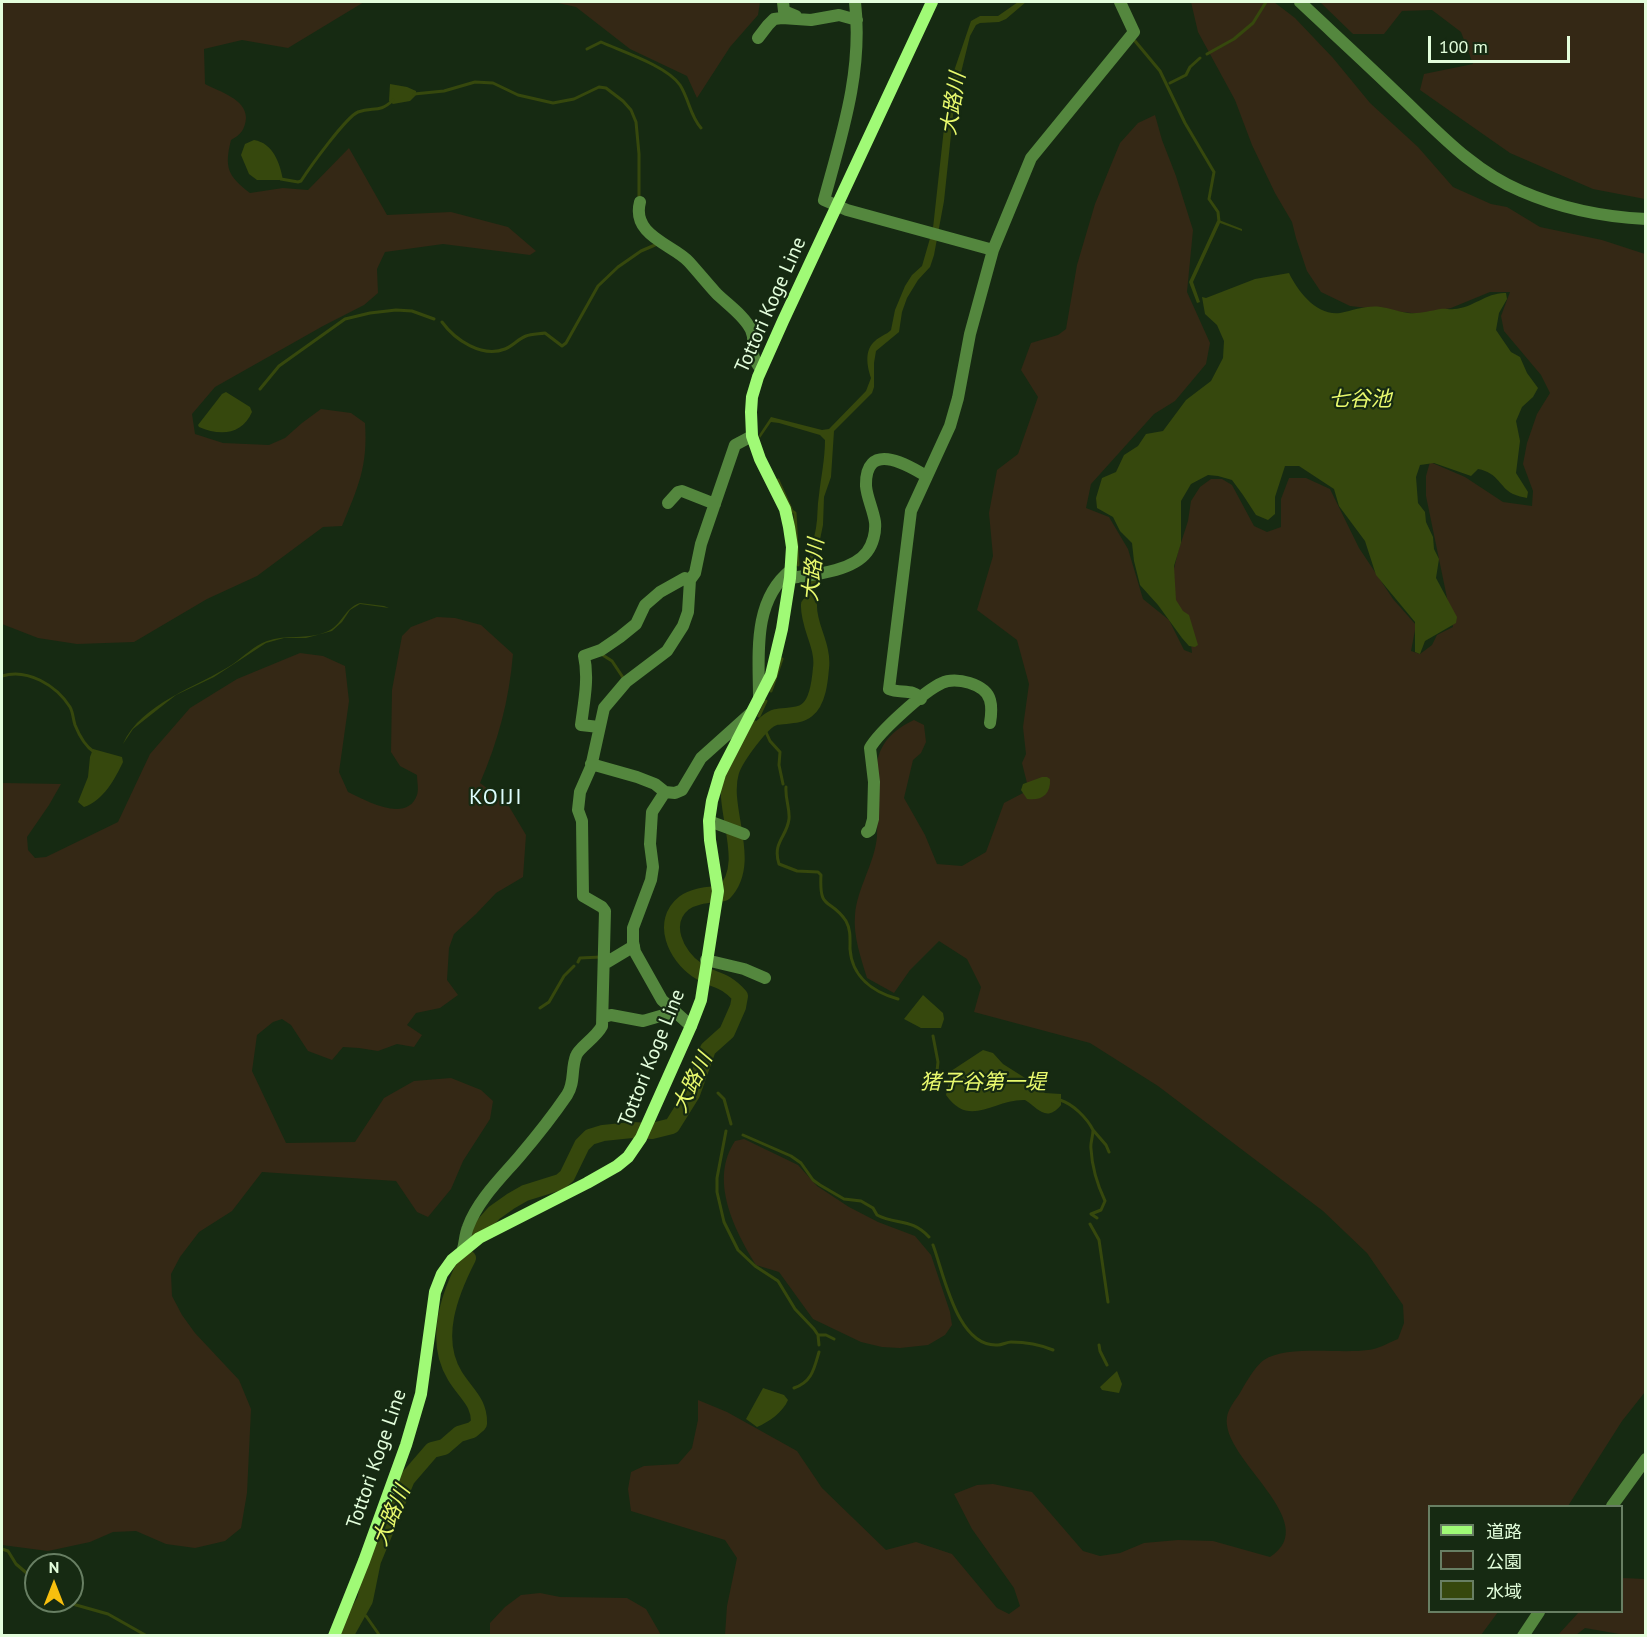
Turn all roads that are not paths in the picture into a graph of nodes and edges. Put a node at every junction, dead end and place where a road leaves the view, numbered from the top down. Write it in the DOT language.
graph roads {
  1 [pos="783,2"];
  2 [pos="855,2"];
  3 [pos="932,2"];
  4 [pos="1120,2"];
  5 [pos="1300,2"];
  6 [pos="803,19"];
  7 [pos="857,20"];
  8 [pos="758,38"];
  9 [pos="640,202"];
  10 [pos="837,206"];
  11 [pos="1646,219"];
  12 [pos="993,250"];
  13 [pos="761,369"];
  14 [pos="752,436"];
  15 [pos="926,476"];
  16 [pos="668,503"];
  17 [pos="715,504"];
  18 [pos="790,574"];
  19 [pos="690,580"];
  20 [pos="921,699"];
  21 [pos="757,705"];
  22 [pos="990,723"];
  23 [pos="599,727"];
  24 [pos="591,764"];
  25 [pos="665,792"];
  26 [pos="709,821"];
  27 [pos="867,832"];
  28 [pos="744,834"];
  29 [pos="634,946"];
  30 [pos="604,964"];
  31 [pos="705,968"];
  32 [pos="765,978"];
  33 [pos="675,1012"];
  34 [pos="604,1017"];
  35 [pos="691,1026"];
  36 [pos="463,1249"];
  37 [pos="1646,1459"];
  38 [pos="1613,1505"];
  39 [pos="1538,1613"];
  40 [pos="334,1635"];
  41 [pos="1523,1635"];
  1 -- 6 [label="street"];
  2 -- 7 [label="street"];
  3 -- 10 [label="main road, Tottori Koge Line"];
  4 -- 12 [label="street"];
  5 -- 11 [label="street"];
  6 -- 7 [label="street"];
  6 -- 8 [label="street"];
  7 -- 10 [label="street"];
  9 -- 13 [label="street"];
  10 -- 12 [label="street"];
  10 -- 13 [label="main road, Tottori Koge Line"];
  12 -- 15 [label="street"];
  13 -- 14 [label="main road, Tottori Koge Line"];
  14 -- 17 [label="street"];
  14 -- 18 [label="main road, Tottori Koge Line"];
  15 -- 18 [label="street"];
  15 -- 20 [label="street"];
  16 -- 17 [label="street"];
  17 -- 19 [label="street"];
  18 -- 21 [label="main road, Tottori Koge Line"];
  18 -- 21 [label="street"];
  19 -- 23 [label="street"];
  19 -- 23 [label="street"];
  20 -- 22 [label="street"];
  20 -- 27 [label="street"];
  21 -- 25 [label="street"];
  21 -- 26 [label="main road, Tottori Koge Line"];
  23 -- 24 [label="street"];
  24 -- 25 [label="street"];
  24 -- 30 [label="street"];
  25 -- 29 [label="street"];
  26 -- 28 [label="street"];
  26 -- 31 [label="main road, Tottori Koge Line"];
  29 -- 30 [label="street"];
  29 -- 33 [label="street"];
  30 -- 34 [label="street"];
  31 -- 32 [label="street"];
  31 -- 35 [label="main road, Tottori Koge Line"];
  33 -- 34 [label="street"];
  33 -- 35 [label="street"];
  34 -- 36 [label="street"];
  35 -- 36 [label="main road, Tottori Koge Line"];
  36 -- 40 [label="main road, Tottori Koge Line"];
  37 -- 38 [label="street"];
  39 -- 41 [label="street"];
}
